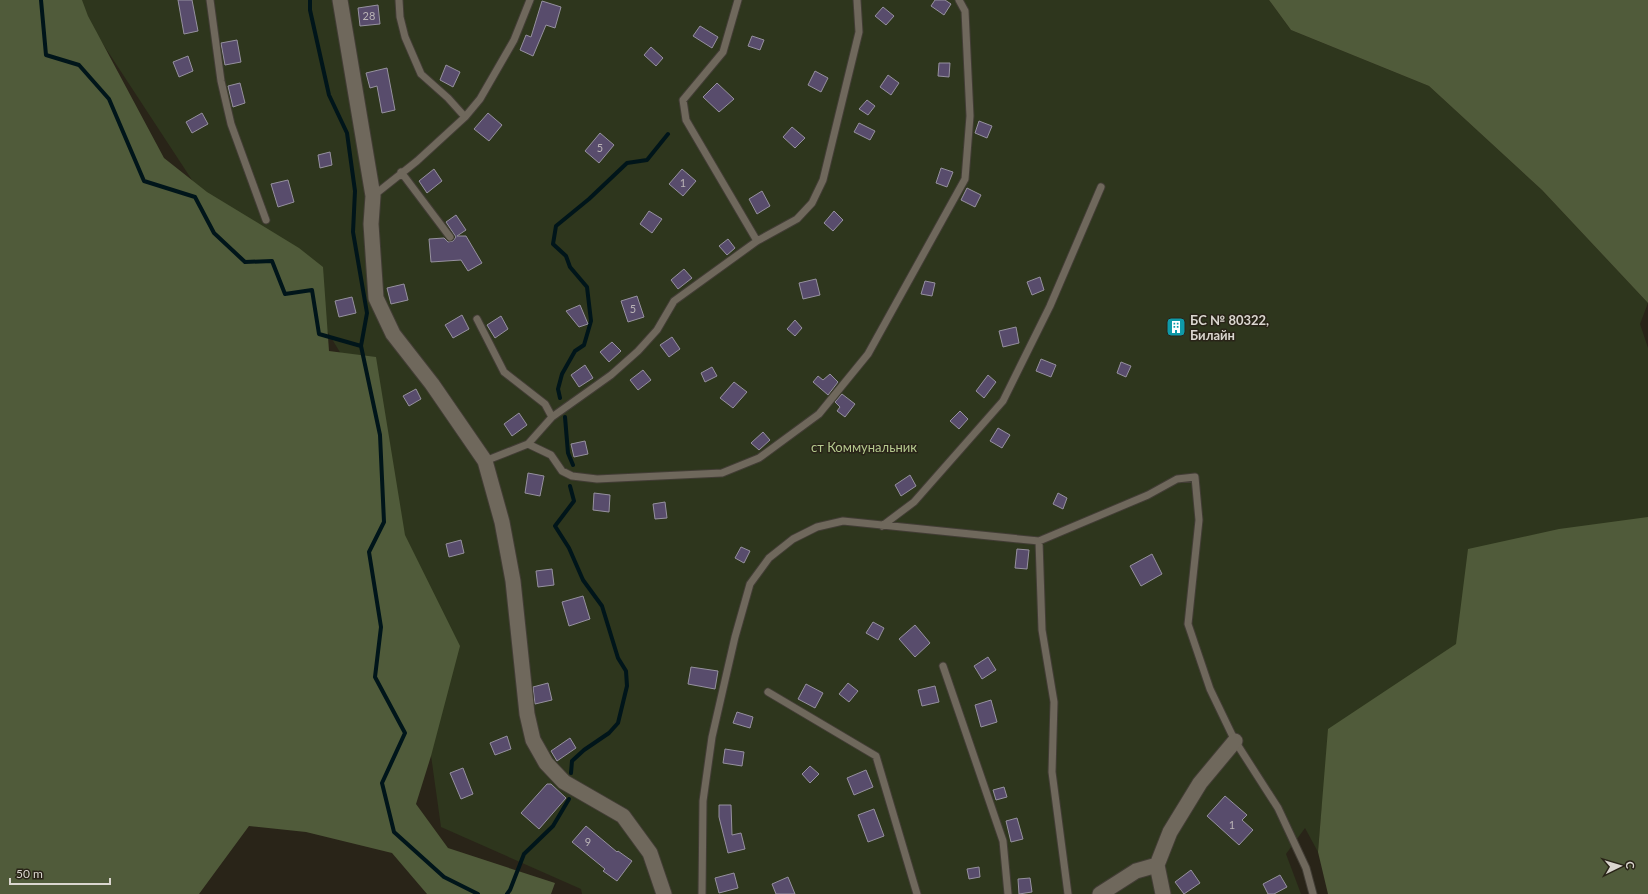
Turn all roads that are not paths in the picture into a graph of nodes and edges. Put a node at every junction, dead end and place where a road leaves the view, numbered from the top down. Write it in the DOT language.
graph roads {
  1 [pos="210,0"];
  2 [pos="340,0"];
  3 [pos="399,0"];
  4 [pos="530,0"];
  5 [pos="738,0"];
  6 [pos="857,0"];
  7 [pos="959,0"];
  8 [pos="465,117"];
  9 [pos="402,172"];
  10 [pos="1101,187"];
  11 [pos="373,196"];
  12 [pos="266,220"];
  13 [pos="450,237"];
  14 [pos="757,241"];
  15 [pos="476,319"];
  16 [pos="552,416"];
  17 [pos="528,444"];
  18 [pos="485,461"];
  19 [pos="882,526"];
  20 [pos="1039,541"];
  21 [pos="943,666"];
  22 [pos="768,692"];
  23 [pos="1235,741"];
  24 [pos="1157,865"];
  25 [pos="663,894"];
  26 [pos="702,894"];
  27 [pos="917,894"];
  28 [pos="1008,894"];
  29 [pos="1068,894"];
  30 [pos="1100,894"];
  31 [pos="1163,894"];
  32 [pos="1313,894"];
  1 -- 12 [label="lane"];
  2 -- 11 [label="street"];
  3 -- 8 [label="lane"];
  4 -- 8 [label="lane"];
  5 -- 14 [label="lane"];
  6 -- 14 [label="lane"];
  7 -- 17 [label="lane"];
  8 -- 9 [label="lane"];
  9 -- 11 [label="lane"];
  9 -- 13 [label="lane"];
  10 -- 19 [label="lane"];
  11 -- 18 [label="street"];
  14 -- 16 [label="lane"];
  15 -- 16 [label="lane"];
  16 -- 17 [label="lane"];
  17 -- 18 [label="lane"];
  18 -- 25 [label="street"];
  19 -- 20 [label="lane"];
  19 -- 26 [label="lane"];
  20 -- 23 [label="lane"];
  20 -- 29 [label="lane"];
  21 -- 28 [label="lane"];
  22 -- 27 [label="lane"];
  23 -- 24 [label="street"];
  23 -- 32 [label="lane"];
  24 -- 30 [label="street"];
  24 -- 31 [label="street"];
}
